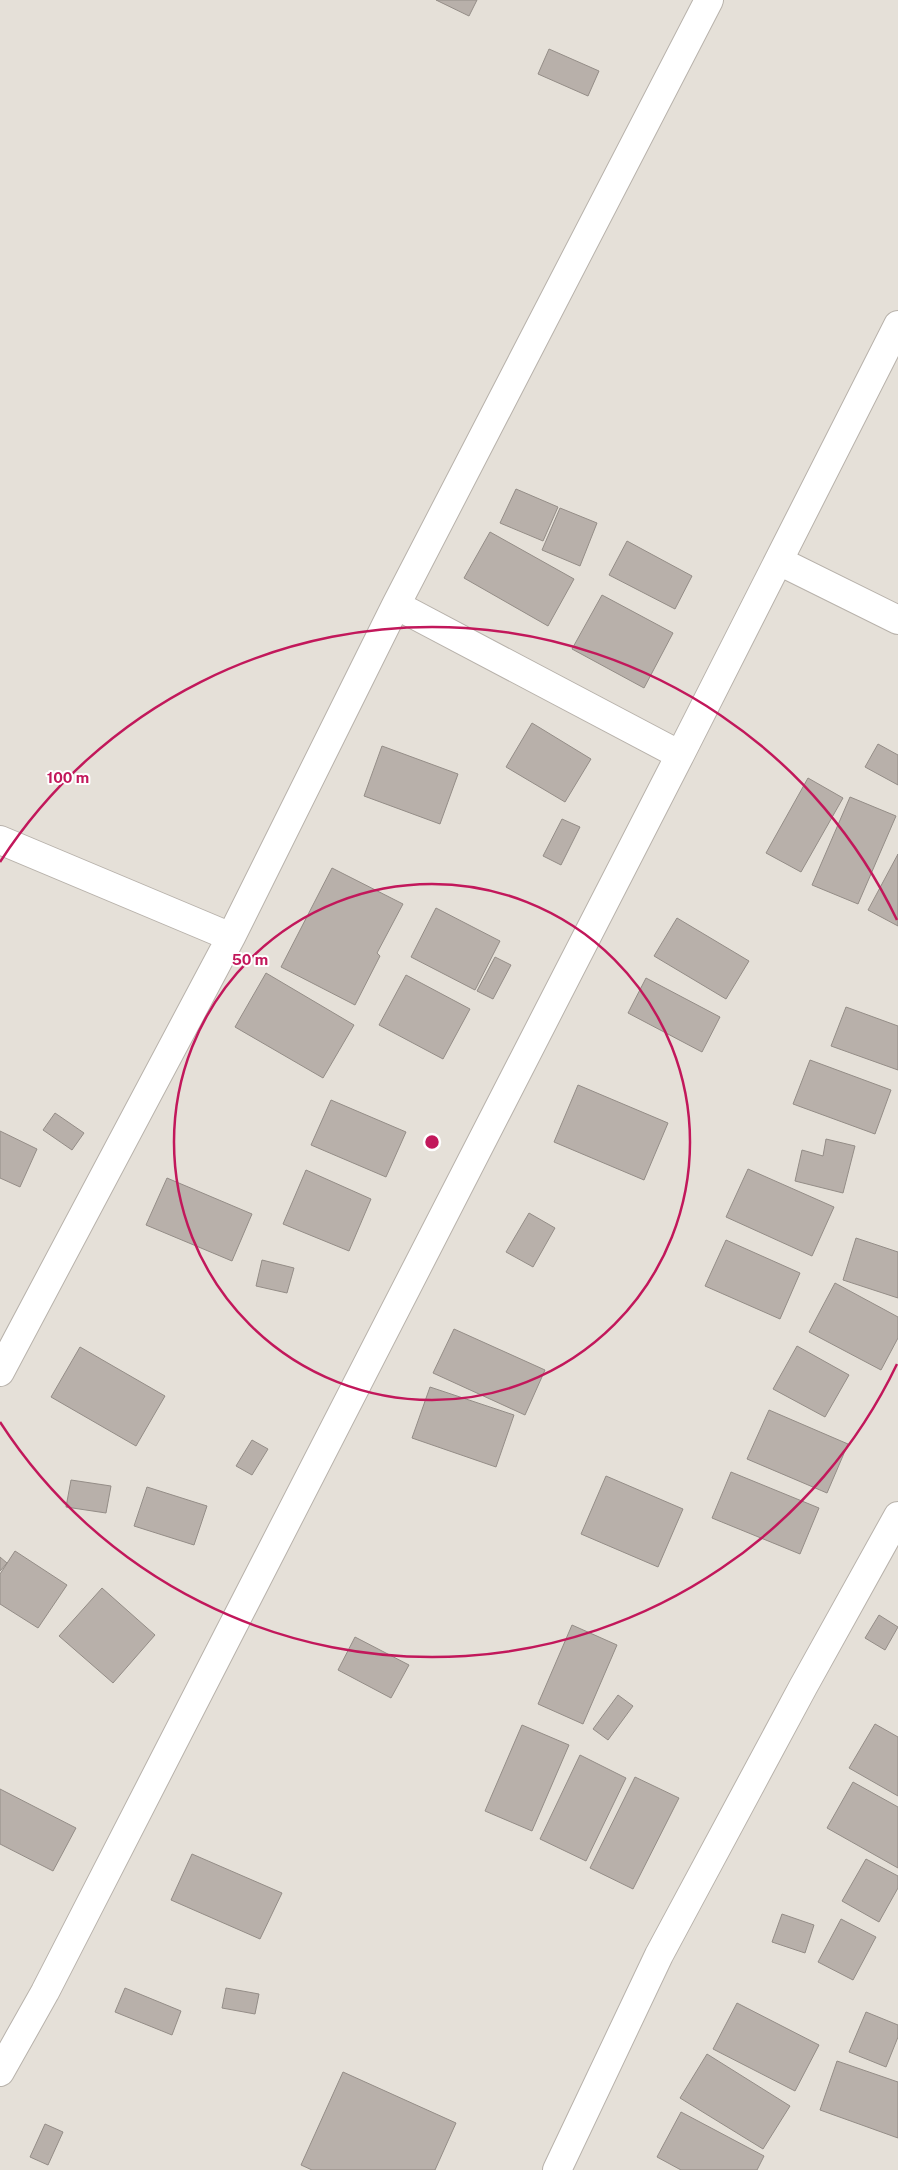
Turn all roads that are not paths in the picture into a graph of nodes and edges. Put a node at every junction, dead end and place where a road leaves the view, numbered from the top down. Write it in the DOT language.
graph roads {
  1 [pos="709,0"];
  2 [pos="898,325"];
  3 [pos="779,561"];
  4 [pos="396,605"];
  5 [pos="898,620"];
  6 [pos="680,755"];
  7 [pos="0,840"];
  8 [pos="231,937"];
  9 [pos="7,1339"];
  10 [pos="0,1372"];
  11 [pos="898,1516"];
  12 [pos="0,2072"];
  13 [pos="557,2170"];
  1 -- 4 [label="street"];
  2 -- 3 [label="street"];
  3 -- 5 [label="street"];
  3 -- 6 [label="street"];
  4 -- 6 [label="street"];
  4 -- 8 [label="street"];
  6 -- 12 [label="street"];
  7 -- 8 [label="street"];
  8 -- 9 [label="street"];
  9 -- 10 [label="street"];
  11 -- 13 [label="street"];
}
